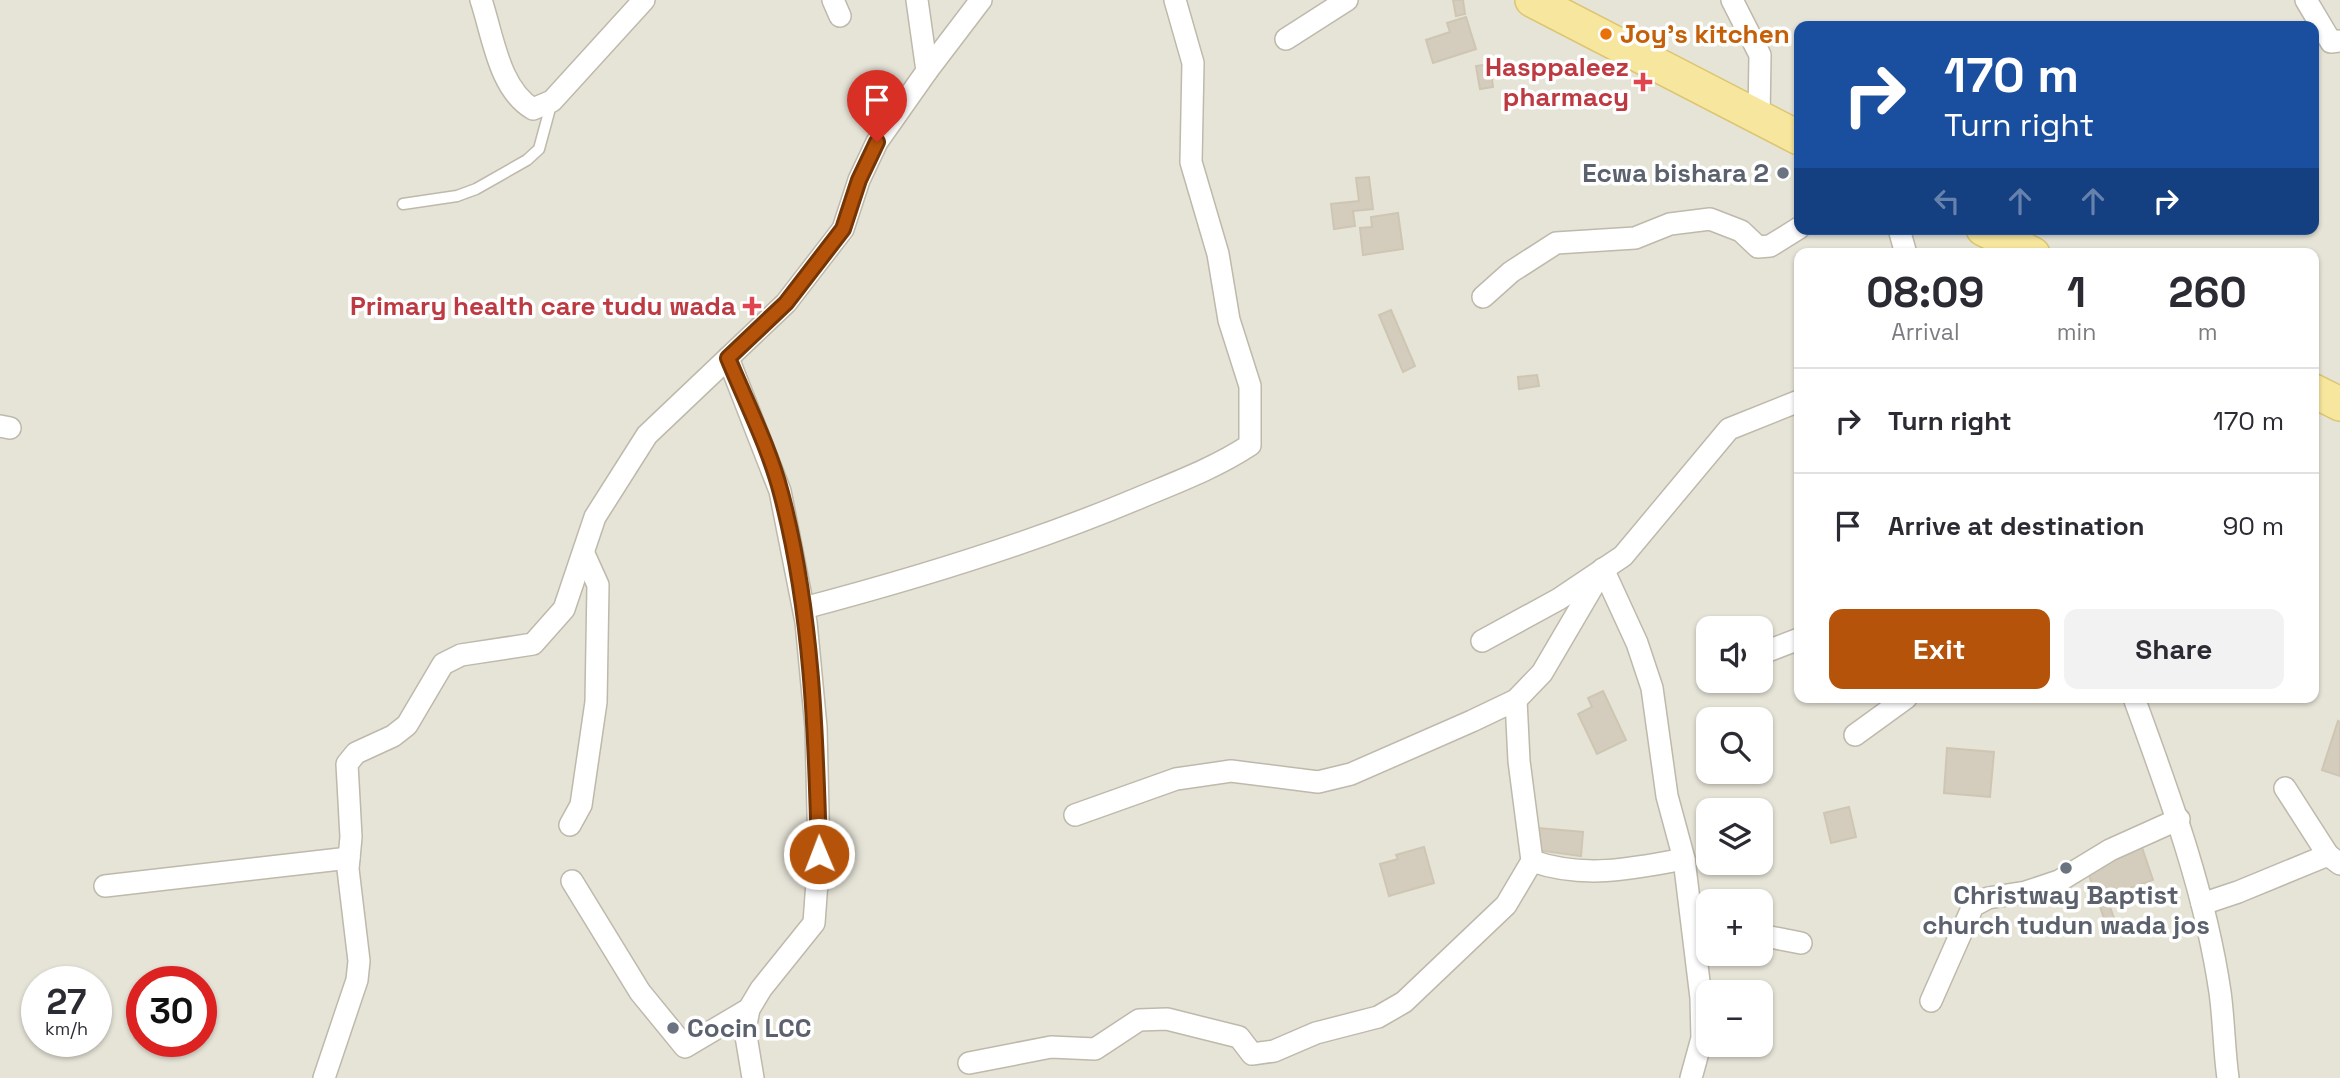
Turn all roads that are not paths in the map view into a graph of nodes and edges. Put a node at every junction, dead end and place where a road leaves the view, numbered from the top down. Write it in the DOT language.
graph roads {
  1 [pos="481,0"];
  2 [pos="916,0"];
  3 [pos="981,0"];
  4 [pos="1175,0"];
  5 [pos="1347,0"];
  6 [pos="1532,0"];
  7 [pos="1732,0"];
  8 [pos="2306,0"];
  9 [pos="635,3"];
  10 [pos="2318,21"];
  11 [pos="2319,22"];
  12 [pos="1286,39"];
  13 [pos="2340,41"];
  14 [pos="927,71"];
  15 [pos="552,101"];
  16 [pos="1759,118"];
  17 [pos="1794,136"];
  18 [pos="403,204"];
  19 [pos="1794,231"];
  20 [pos="1995,235"];
  21 [pos="2020,248"];
  22 [pos="1483,297"];
  23 [pos="728,358"];
  24 [pos="2319,394"];
  25 [pos="1794,403"];
  26 [pos="2340,404"];
  27 [pos="584,554"];
  28 [pos="1603,569"];
  29 [pos="804,608"];
  30 [pos="1482,641"];
  31 [pos="1794,641"];
  32 [pos="1773,649"];
  33 [pos="1516,700"];
  34 [pos="1892,703"];
  35 [pos="2136,703"];
  36 [pos="1855,735"];
  37 [pos="2285,788"];
  38 [pos="1075,815"];
  39 [pos="2179,820"];
  40 [pos="570,825"];
  41 [pos="349,858"];
  42 [pos="1684,859"];
  43 [pos="2334,859"];
  44 [pos="1532,861"];
  45 [pos="572,881"];
  46 [pos="105,886"];
  47 [pos="1696,903"];
  48 [pos="2202,904"];
  49 [pos="1773,938"];
  50 [pos="1801,943"];
  51 [pos="1701,966"];
  52 [pos="1931,1001"];
  53 [pos="749,1009"];
  54 [pos="969,1063"];
  55 [pos="2223,1077"];
  56 [pos="324,1078"];
  57 [pos="753,1078"];
  58 [pos="1691,1078"];
  1 -- 15 [label="street"];
  2 -- 14 [label="street"];
  3 -- 14 [label="street"];
  4 -- 29 [label="street"];
  5 -- 12 [label="street"];
  6 -- 16 [label="main road"];
  7 -- 16 [label="street"];
  8 -- 10 [label="street"];
  9 -- 15 [label="street"];
  11 -- 13 [label="street"];
  14 -- 23 [label="street"];
  15 -- 18 [label="lane"];
  16 -- 17 [label="main road"];
  19 -- 22 [label="street"];
  20 -- 21 [label="main road"];
  23 -- 27 [label="street"];
  23 -- 29 [label="street"];
  24 -- 26 [label="main road"];
  25 -- 28 [label="street"];
  27 -- 40 [label="street"];
  27 -- 41 [label="street"];
  28 -- 30 [label="street"];
  28 -- 33 [label="street"];
  28 -- 42 [label="street"];
  29 -- 53 [label="street"];
  31 -- 32 [label="street"];
  33 -- 38 [label="street"];
  33 -- 44 [label="street"];
  34 -- 36 [label="street"];
  35 -- 39 [label="street"];
  37 -- 43 [label="street"];
  39 -- 48 [label="street"];
  39 -- 52 [label="street"];
  41 -- 46 [label="street"];
  41 -- 56 [label="street"];
  42 -- 44 [label="street"];
  42 -- 47 [label="street"];
  43 -- 48 [label="street"];
  44 -- 54 [label="street"];
  45 -- 53 [label="street"];
  48 -- 55 [label="street"];
  49 -- 50 [label="street"];
  51 -- 58 [label="street"];
  53 -- 57 [label="street"];
}
